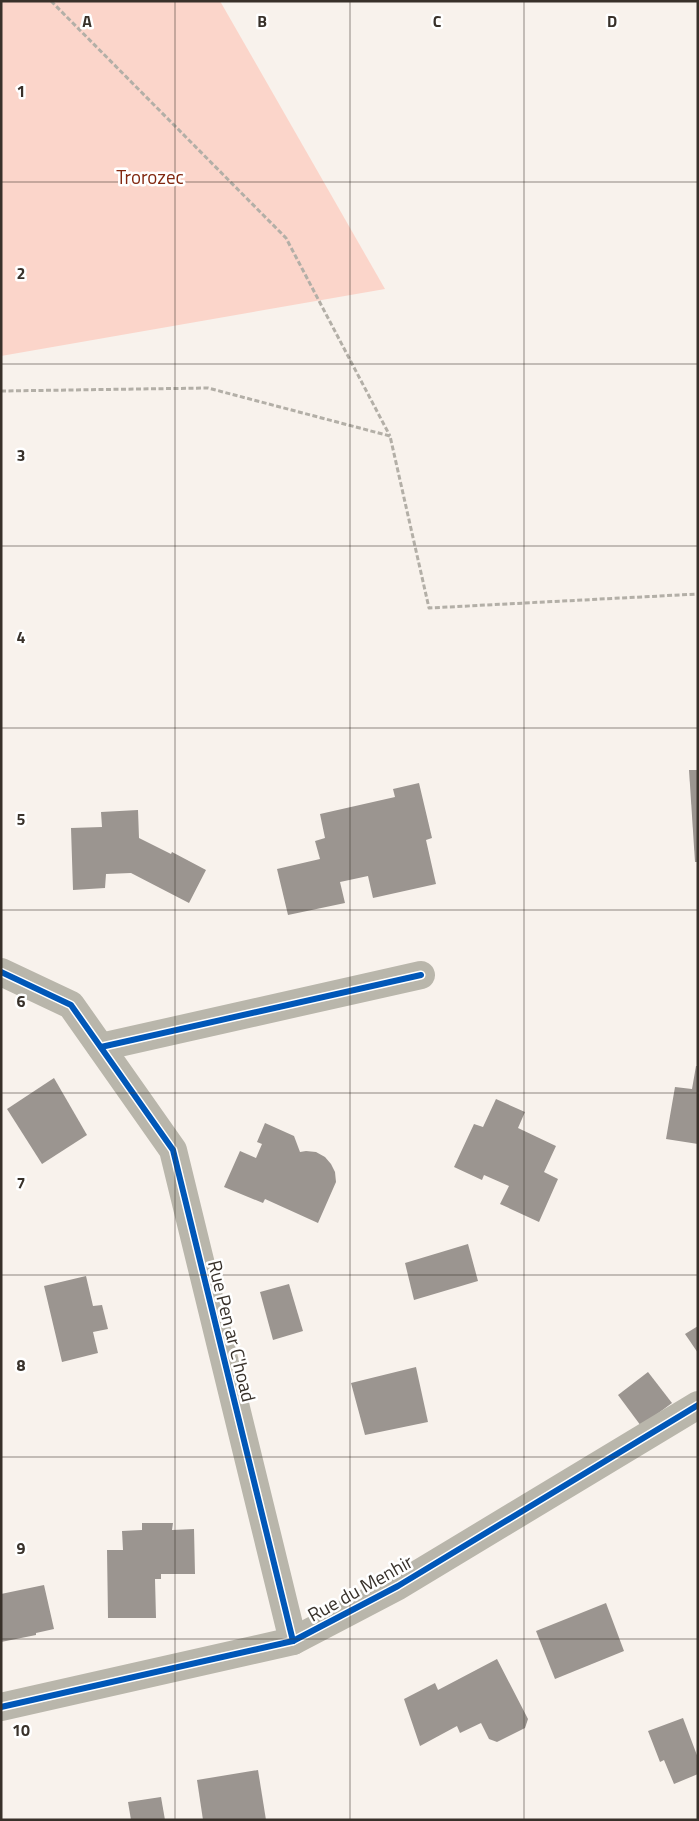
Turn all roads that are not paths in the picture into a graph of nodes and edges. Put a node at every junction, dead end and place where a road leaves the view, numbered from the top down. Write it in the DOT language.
graph roads {
  1 [pos="1,972"];
  2 [pos="421,976"];
  3 [pos="101,1047"];
  4 [pos="698,1405"];
  5 [pos="293,1641"];
  6 [pos="1,1707"];
  1 -- 3 [label="street, Rue Pen ar C'hoad"];
  2 -- 3 [label="street"];
  3 -- 5 [label="street, Rue Pen ar C'hoad"];
  4 -- 5 [label="street, Rue du Menhir"];
  5 -- 6 [label="street, Rue du Menhir"];
}
